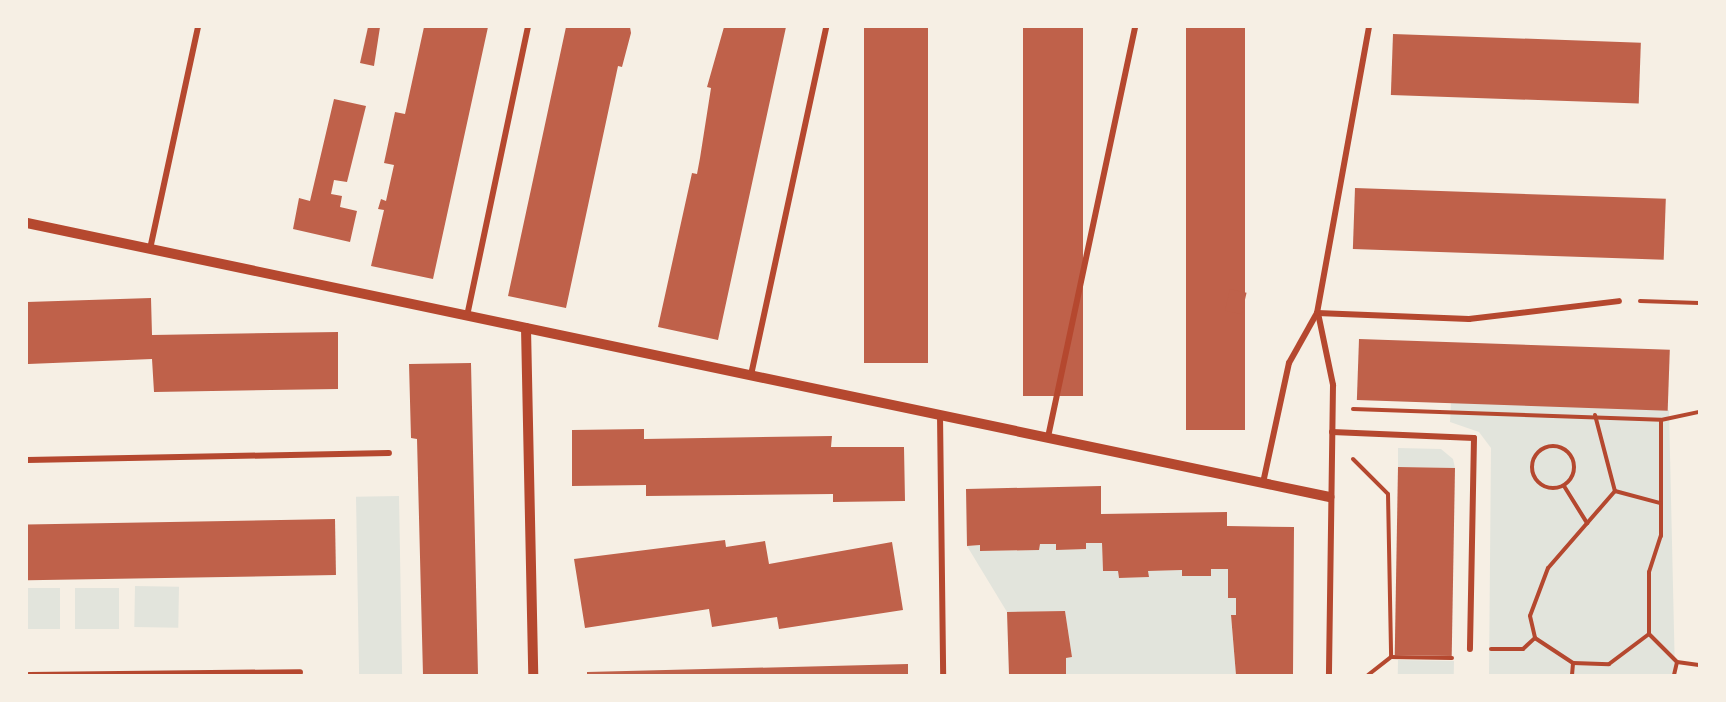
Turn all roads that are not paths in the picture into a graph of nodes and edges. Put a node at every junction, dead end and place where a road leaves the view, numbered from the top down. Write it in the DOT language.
graph roads {
  1 [pos="198,27"];
  2 [pos="528,27"];
  3 [pos="826,27"];
  4 [pos="1135,27"];
  5 [pos="1368,27"];
  6 [pos="27,223"];
  7 [pos="150,249"];
  8 [pos="1619,300"];
  9 [pos="1317,313"];
  10 [pos="467,316"];
  11 [pos="526,328"];
  12 [pos="751,375"];
  13 [pos="940,415"];
  14 [pos="1332,432"];
  15 [pos="1048,437"];
  16 [pos="389,453"];
  17 [pos="27,460"];
  18 [pos="1263,483"];
  19 [pos="1329,497"];
  20 [pos="1470,649"];
  21 [pos="300,672"];
  22 [pos="29,675"];
  23 [pos="533,675"];
  24 [pos="943,675"];
  25 [pos="1329,675"];
  1 -- 7 [label="street"];
  2 -- 10 [label="street"];
  3 -- 12 [label="street"];
  4 -- 15 [label="street"];
  5 -- 9 [label="street"];
  6 -- 7 [label="street"];
  7 -- 10 [label="street"];
  8 -- 9 [label="street"];
  9 -- 14 [label="street"];
  9 -- 18 [label="street"];
  10 -- 11 [label="street"];
  11 -- 12 [label="street"];
  11 -- 23 [label="street"];
  12 -- 13 [label="street"];
  13 -- 15 [label="street"];
  13 -- 24 [label="street"];
  14 -- 19 [label="street"];
  14 -- 20 [label="street"];
  15 -- 18 [label="street"];
  16 -- 17 [label="street"];
  18 -- 19 [label="street"];
  19 -- 25 [label="street"];
  21 -- 22 [label="street"];
}
